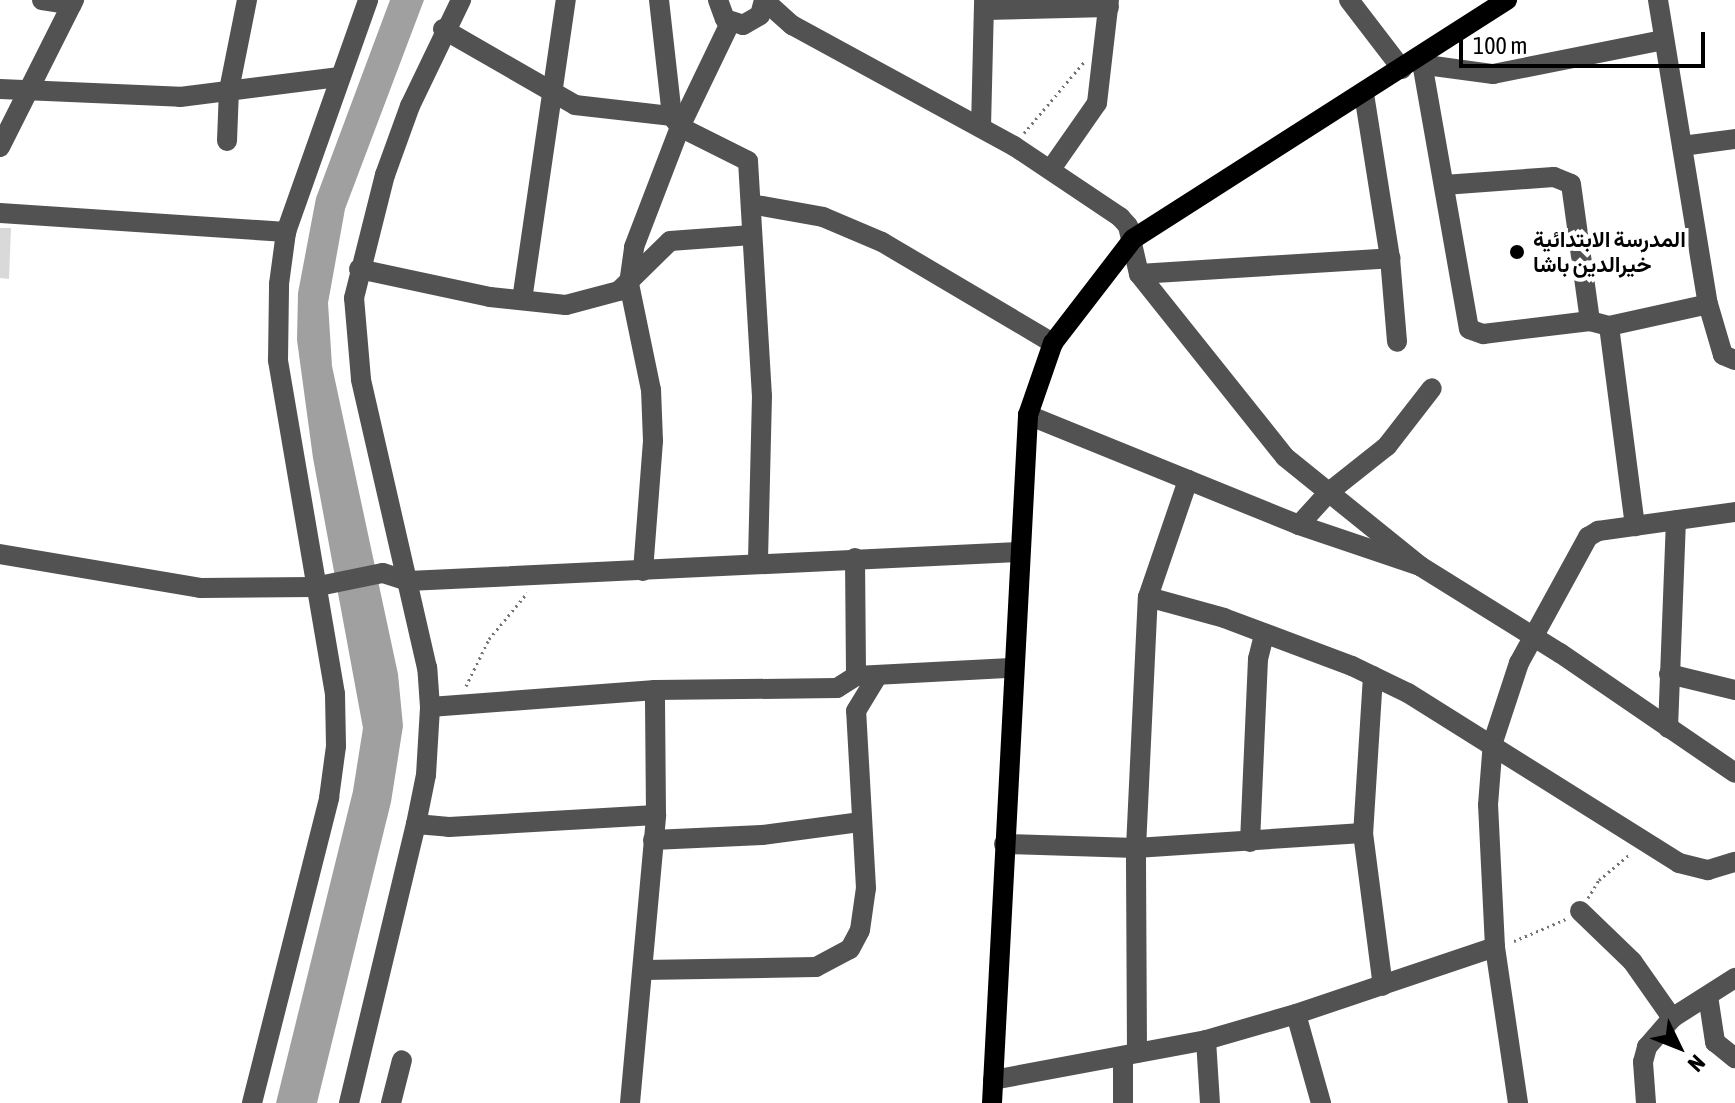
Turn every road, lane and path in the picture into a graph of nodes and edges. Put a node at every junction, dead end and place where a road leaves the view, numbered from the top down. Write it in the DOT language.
graph roads {
  1 [pos="42,0"];
  2 [pos="247,0"];
  3 [pos="368,0"];
  4 [pos="461,0"];
  5 [pos="566,0"];
  6 [pos="659,0"];
  7 [pos="764,0"];
  8 [pos="1349,0"];
  9 [pos="1507,0"];
  10 [pos="1658,0"];
  11 [pos="73,3"];
  12 [pos="1109,3"];
  13 [pos="985,5"];
  14 [pos="720,8"];
  15 [pos="755,21"];
  16 [pos="792,25"];
  17 [pos="443,29"];
  18 [pos="1663,40"];
  19 [pos="1088,57"];
  20 [pos="1424,61"];
  21 [pos="1402,69"];
  22 [pos="338,77"];
  23 [pos="0,89"];
  24 [pos="229,90"];
  25 [pos="29,93"];
  26 [pos="551,94"];
  27 [pos="1364,94"];
  28 [pos="676,121"];
  29 [pos="981,127"];
  30 [pos="1735,139"];
  31 [pos="227,141"];
  32 [pos="1014,146"];
  33 [pos="1682,146"];
  34 [pos="0,147"];
  35 [pos="1051,169"];
  36 [pos="1444,185"];
  37 [pos="751,204"];
  38 [pos="0,213"];
  39 [pos="286,232"];
  40 [pos="752,235"];
  41 [pos="1133,239"];
  42 [pos="1390,258"];
  43 [pos="359,269"];
  44 [pos="1139,274"];
  45 [pos="629,284"];
  46 [pos="522,300"];
  47 [pos="1708,304"];
  48 [pos="1599,323"];
  49 [pos="1397,342"];
  50 [pos="1053,343"];
  51 [pos="1735,360"];
  52 [pos="1432,388"];
  53 [pos="1028,415"];
  54 [pos="1188,480"];
  55 [pos="1329,492"];
  56 [pos="1735,512"];
  57 [pos="1676,520"];
  58 [pos="1299,525"];
  59 [pos="1635,526"];
  60 [pos="1018,552"];
  61 [pos="0,554"];
  62 [pos="855,558"];
  63 [pos="758,564"];
  64 [pos="1420,566"];
  65 [pos="643,571"];
  66 [pos="543,575"];
  67 [pos="408,581"];
  68 [pos="314,587"];
  69 [pos="1148,597"];
  70 [pos="1531,634"];
  71 [pos="1264,635"];
  72 [pos="1011,668"];
  73 [pos="1669,674"];
  74 [pos="878,675"];
  75 [pos="856,676"];
  76 [pos="1373,676"];
  77 [pos="655,690"];
  78 [pos="1735,690"];
  79 [pos="430,707"];
  80 [pos="461,707"];
  81 [pos="1668,728"];
  82 [pos="1493,742"];
  83 [pos="1735,773"];
  84 [pos="656,815"];
  85 [pos="861,822"];
  86 [pos="416,824"];
  87 [pos="1363,833"];
  88 [pos="653,840"];
  89 [pos="1250,842"];
  90 [pos="1004,844"];
  91 [pos="1136,848"];
  92 [pos="1735,862"];
  93 [pos="1580,911"];
  94 [pos="1495,947"];
  95 [pos="644,970"];
  96 [pos="1735,978"];
  97 [pos="1383,986"];
  98 [pos="1708,996"];
  99 [pos="1296,1014"];
  100 [pos="1672,1018"];
  101 [pos="1206,1040"];
  102 [pos="1130,1056"];
  103 [pos="1735,1058"];
  104 [pos="402,1060"];
  105 [pos="993,1080"];
  106 [pos="252,1103"];
  107 [pos="349,1103"];
  108 [pos="391,1103"];
  109 [pos="630,1103"];
  110 [pos="992,1103"];
  111 [pos="1123,1103"];
  112 [pos="1210,1103"];
  113 [pos="1321,1103"];
  114 [pos="1518,1103"];
  115 [pos="1646,1103"];
  1 -- 11 [label="street"];
  2 -- 24 [label="street"];
  3 -- 22 [label="street"];
  4 -- 17 [label="street"];
  5 -- 26 [label="street"];
  6 -- 28 [label="street"];
  7 -- 15 [label="street"];
  7 -- 16 [label="street"];
  8 -- 21 [label="street"];
  9 -- 20 [label="main road"];
  10 -- 18 [label="street"];
  11 -- 25 [label="street"];
  12 -- 13 [label="street"];
  12 -- 35 [label="street"];
  13 -- 29 [label="street"];
  14 -- 15 [label="street"];
  14 -- 28 [label="street"];
  15 -- 16 [label="street"];
  16 -- 29 [label="street"];
  17 -- 26 [label="street"];
  17 -- 43 [label="street"];
  18 -- 20 [label="street"];
  18 -- 33 [label="street"];
  19 -- 32 [label="path"];
  20 -- 21 [label="main road"];
  20 -- 36 [label="street"];
  21 -- 27 [label="main road"];
  22 -- 24 [label="street"];
  22 -- 39 [label="street"];
  23 -- 25 [label="street"];
  24 -- 25 [label="street"];
  24 -- 31 [label="street"];
  25 -- 34 [label="street"];
  26 -- 28 [label="street"];
  26 -- 46 [label="street"];
  27 -- 41 [label="main road"];
  27 -- 42 [label="street"];
  28 -- 37 [label="street"];
  28 -- 45 [label="street"];
  29 -- 32 [label="street"];
  30 -- 33 [label="street"];
  32 -- 35 [label="street"];
  33 -- 47 [label="street"];
  35 -- 41 [label="street"];
  36 -- 48 [label="street"];
  36 -- 48 [label="street"];
  37 -- 40 [label="street"];
  37 -- 50 [label="street"];
  38 -- 39 [label="street"];
  39 -- 68 [label="street"];
  40 -- 45 [label="street"];
  40 -- 63 [label="street"];
  41 -- 44 [label="street"];
  41 -- 50 [label="main road"];
  42 -- 44 [label="street"];
  42 -- 49 [label="street"];
  43 -- 46 [label="street"];
  43 -- 67 [label="street"];
  44 -- 55 [label="street"];
  45 -- 46 [label="street"];
  45 -- 65 [label="street"];
  47 -- 48 [label="street"];
  47 -- 51 [label="street"];
  48 -- 59 [label="street"];
  50 -- 53 [label="main road"];
  52 -- 55 [label="street"];
  53 -- 54 [label="street"];
  53 -- 60 [label="main road"];
  54 -- 58 [label="street"];
  54 -- 69 [label="street"];
  55 -- 58 [label="street"];
  55 -- 64 [label="street"];
  56 -- 57 [label="street"];
  57 -- 59 [label="street"];
  57 -- 73 [label="street"];
  58 -- 64 [label="street"];
  59 -- 70 [label="street"];
  60 -- 62 [label="street"];
  60 -- 72 [label="main road"];
  61 -- 68 [label="street"];
  62 -- 63 [label="street"];
  62 -- 75 [label="street"];
  63 -- 65 [label="street"];
  64 -- 70 [label="street"];
  65 -- 66 [label="street"];
  66 -- 67 [label="street"];
  66 -- 80 [label="path"];
  67 -- 68 [label="street"];
  67 -- 79 [label="street"];
  68 -- 106 [label="street"];
  69 -- 71 [label="street"];
  69 -- 91 [label="street"];
  70 -- 81 [label="street"];
  70 -- 82 [label="street"];
  71 -- 76 [label="street"];
  71 -- 89 [label="street"];
  72 -- 74 [label="street"];
  72 -- 90 [label="main road"];
  73 -- 78 [label="street"];
  73 -- 81 [label="street"];
  74 -- 75 [label="street"];
  74 -- 85 [label="street"];
  75 -- 77 [label="street"];
  76 -- 82 [label="street"];
  76 -- 87 [label="street"];
  77 -- 80 [label="street"];
  77 -- 84 [label="street"];
  79 -- 80 [label="street"];
  79 -- 86 [label="street"];
  81 -- 83 [label="street"];
  82 -- 92 [label="street"];
  82 -- 94 [label="street"];
  84 -- 86 [label="street"];
  84 -- 88 [label="street"];
  85 -- 88 [label="street"];
  85 -- 95 [label="street"];
  86 -- 107 [label="street"];
  87 -- 89 [label="street"];
  87 -- 97 [label="street"];
  88 -- 95 [label="street"];
  89 -- 91 [label="street"];
  90 -- 91 [label="street"];
  90 -- 105 [label="main road"];
  91 -- 102 [label="street"];
  93 -- 100 [label="street"];
  94 -- 97 [label="street"];
  94 -- 114 [label="street"];
  95 -- 109 [label="street"];
  96 -- 98 [label="street"];
  97 -- 99 [label="street"];
  98 -- 100 [label="street"];
  98 -- 103 [label="street"];
  99 -- 101 [label="street"];
  99 -- 113 [label="street"];
  100 -- 115 [label="street"];
  101 -- 102 [label="street"];
  101 -- 112 [label="street"];
  102 -- 105 [label="street"];
  102 -- 111 [label="street"];
  104 -- 108 [label="street"];
  105 -- 110 [label="main road"];
}
